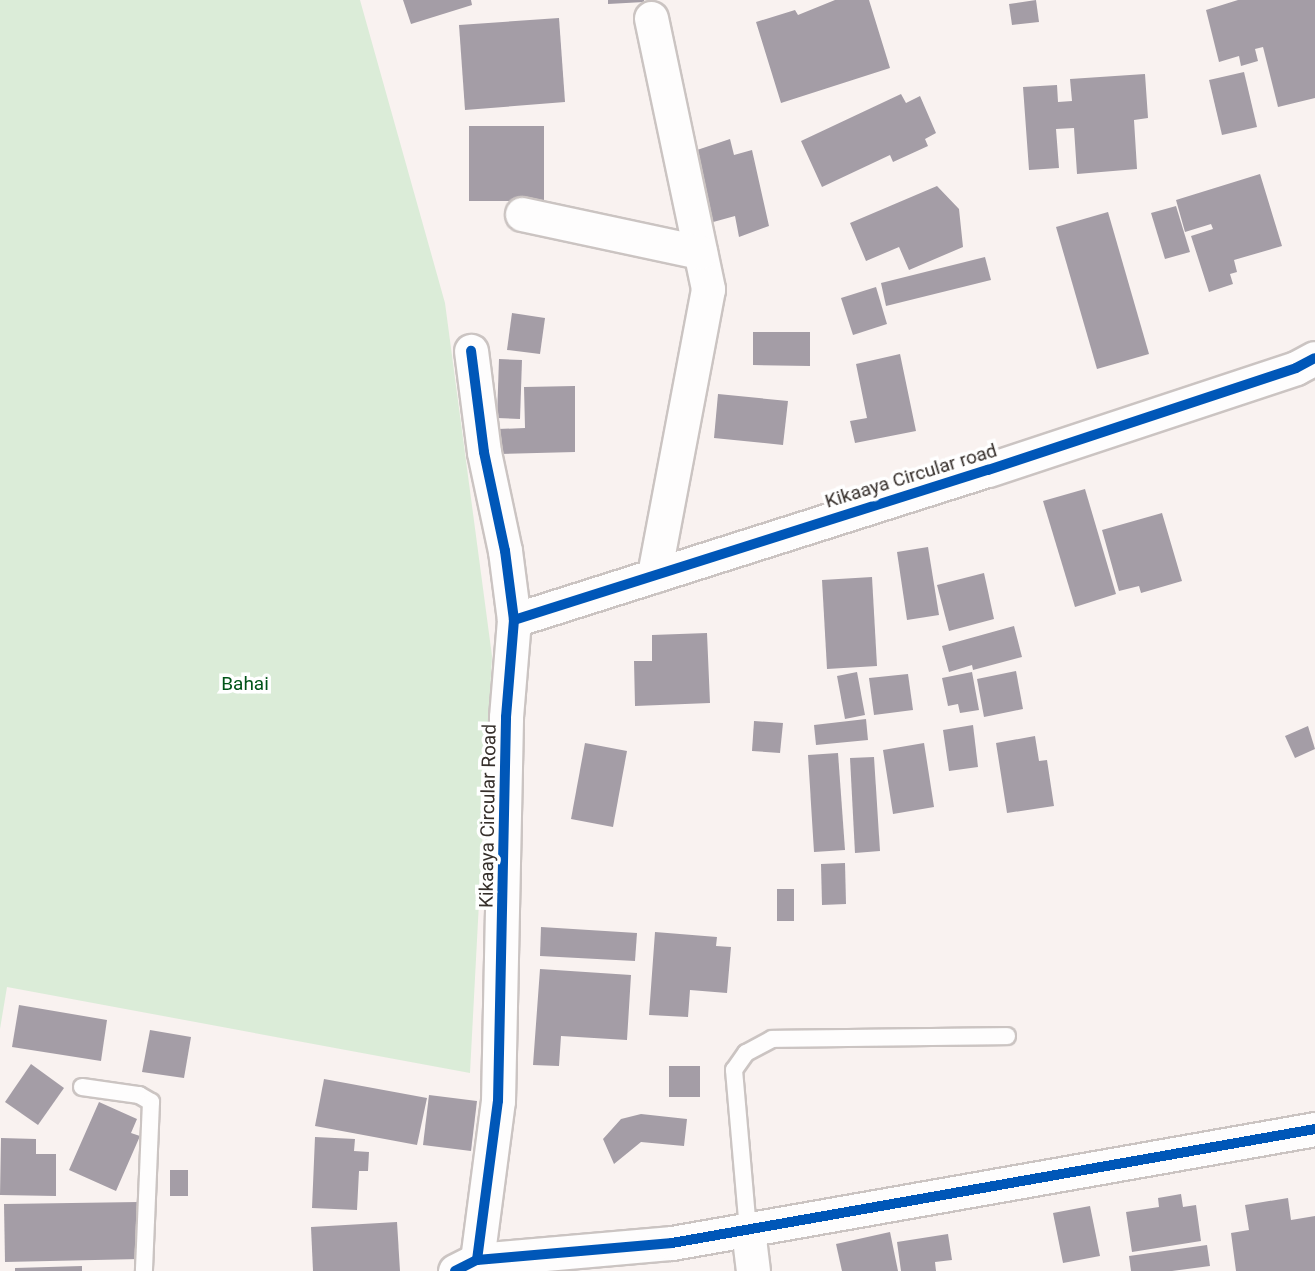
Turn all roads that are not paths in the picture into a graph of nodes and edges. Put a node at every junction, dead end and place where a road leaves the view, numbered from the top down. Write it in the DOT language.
graph roads {
  1 [pos="651,18"];
  2 [pos="522,214"];
  3 [pos="700,252"];
  4 [pos="471,351"];
  5 [pos="1315,358"];
  6 [pos="654,576"];
  7 [pos="514,620"];
  8 [pos="1007,1036"];
  9 [pos="82,1087"];
  10 [pos="1315,1129"];
  11 [pos="748,1230"];
  12 [pos="466,1266"];
  13 [pos="144,1271"];
  14 [pos="753,1271"];
  1 -- 3 [label="street"];
  2 -- 3 [label="street"];
  3 -- 6 [label="street"];
  4 -- 7 [label="street, Kikaaya Circular Road"];
  5 -- 6 [label="street, Kikaaya Circular road"];
  6 -- 7 [label="street, Kikaaya Circular road"];
  7 -- 12 [label="street, Kikaaya Circular Road"];
  8 -- 11 [label="lane"];
  9 -- 13 [label="lane"];
  10 -- 11 [label="street"];
  11 -- 12 [label="street"];
  11 -- 14 [label="street"];
}
